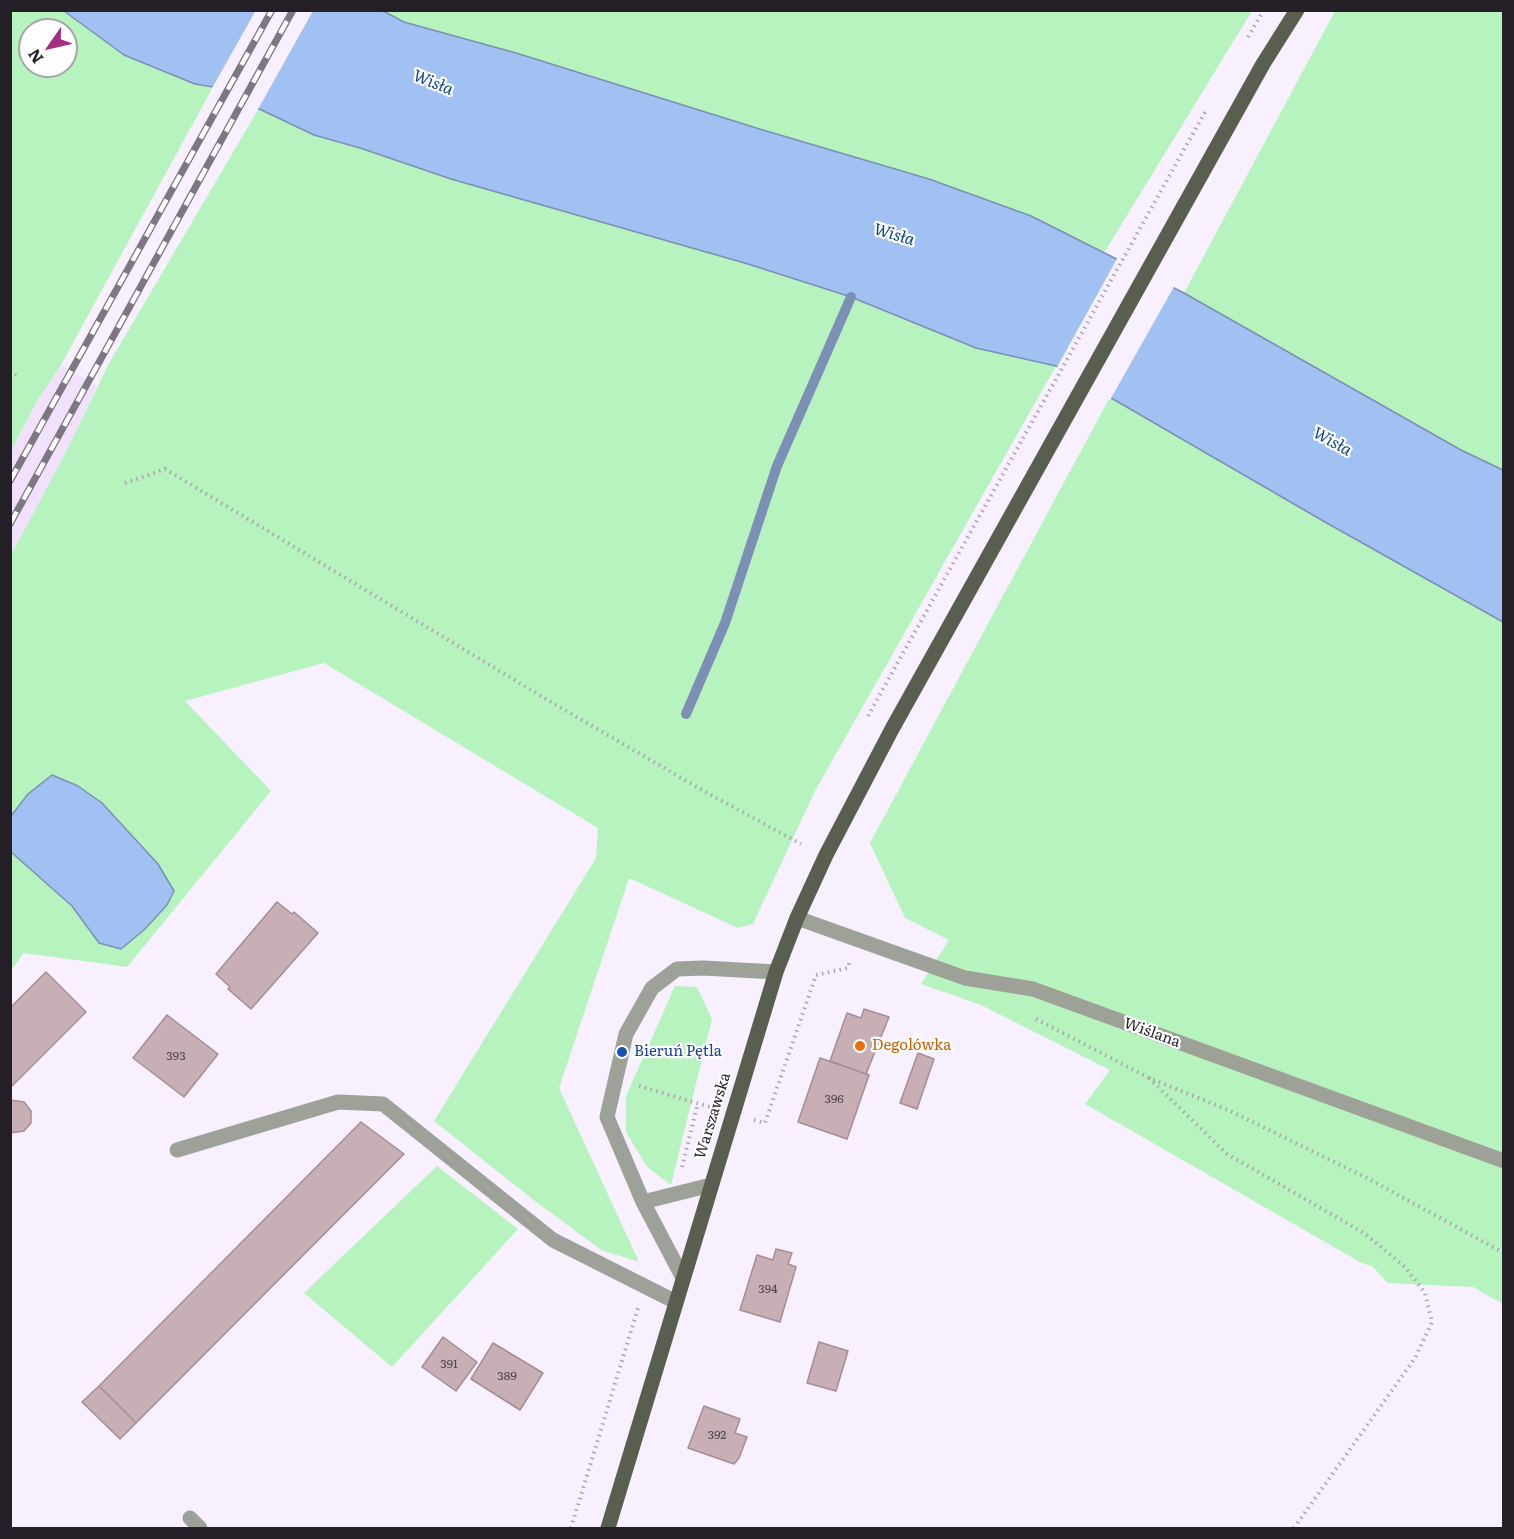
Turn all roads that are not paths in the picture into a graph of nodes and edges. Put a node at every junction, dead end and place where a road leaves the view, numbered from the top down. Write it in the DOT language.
graph roads {
  1 [pos="1297,10"];
  2 [pos="797,918"];
  3 [pos="776,972"];
  4 [pos="177,1150"];
  5 [pos="1503,1161"];
  6 [pos="711,1185"];
  7 [pos="643,1202"];
  8 [pos="683,1278"];
  9 [pos="676,1302"];
  10 [pos="608,1528"];
  1 -- 2 [label="main road, Warszawska"];
  2 -- 3 [label="main road, Warszawska"];
  2 -- 5 [label="street, Wiślana"];
  3 -- 6 [label="main road, Warszawska"];
  3 -- 7 [label="street"];
  4 -- 9 [label="street"];
  6 -- 7 [label="street"];
  6 -- 8 [label="main road, Warszawska"];
  7 -- 8 [label="street"];
  8 -- 9 [label="main road, Warszawska"];
  9 -- 10 [label="main road, Warszawska"];
}
